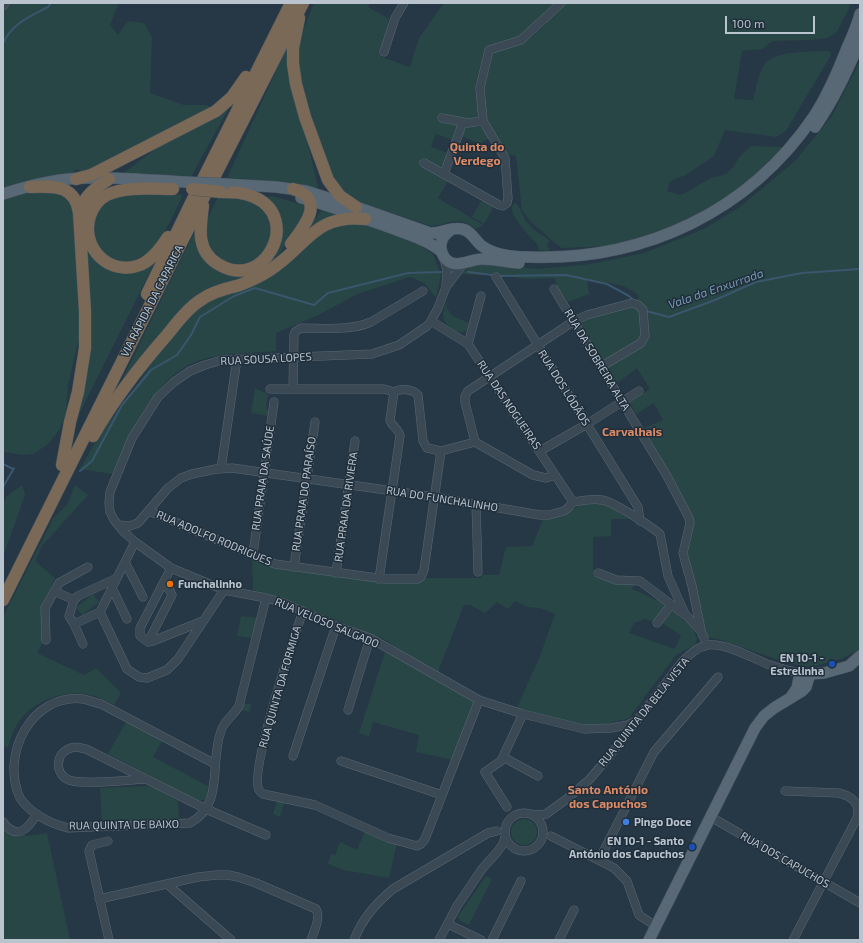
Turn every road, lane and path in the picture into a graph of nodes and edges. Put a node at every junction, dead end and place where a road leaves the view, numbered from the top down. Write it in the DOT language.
graph roads {
  1 [pos="5,3"];
  2 [pos="404,3"];
  3 [pos="561,3"];
  4 [pos="298,4"];
  5 [pos="3,6"];
  6 [pos="860,14"];
  7 [pos="860,41"];
  8 [pos="270,43"];
  9 [pos="384,52"];
  10 [pos="442,118"];
  11 [pos="483,121"];
  12 [pos="463,122"];
  13 [pos="424,163"];
  14 [pos="444,174"];
  15 [pos="76,179"];
  16 [pos="105,182"];
  17 [pos="180,186"];
  18 [pos="30,187"];
  19 [pos="222,188"];
  20 [pos="293,189"];
  21 [pos="3,194"];
  22 [pos="205,195"];
  23 [pos="309,200"];
  24 [pos="190,203"];
  25 [pos="356,207"];
  26 [pos="79,213"];
  27 [pos="365,219"];
  28 [pos="451,230"];
  29 [pos="475,240"];
  30 [pos="442,254"];
  31 [pos="465,263"];
  32 [pos="275,266"];
  33 [pos="496,278"];
  34 [pos="446,287"];
  35 [pos="554,289"];
  36 [pos="423,291"];
  37 [pos="481,296"];
  38 [pos="431,321"];
  39 [pos="574,321"];
  40 [pos="468,344"];
  41 [pos="537,345"];
  42 [pos="293,357"];
  43 [pos="237,359"];
  44 [pos="602,366"];
  45 [pos="490,376"];
  46 [pos="270,389"];
  47 [pos="294,389"];
  48 [pos="639,391"];
  49 [pos="394,392"];
  50 [pos="623,401"];
  51 [pos="274,402"];
  52 [pos="315,422"];
  53 [pos="587,424"];
  54 [pos="355,441"];
  55 [pos="475,442"];
  56 [pos="441,451"];
  57 [pos="540,451"];
  58 [pos="64,469"];
  59 [pos="221,469"];
  60 [pos="264,473"];
  61 [pos="555,474"];
  62 [pos="307,479"];
  63 [pos="349,485"];
  64 [pos="392,491"];
  65 [pos="435,498"];
  66 [pos="574,502"];
  67 [pos="476,504"];
  68 [pos="149,511"];
  69 [pos="640,521"];
  70 [pos="118,525"];
  71 [pos="135,542"];
  72 [pos="253,554"];
  73 [pos="125,562"];
  74 [pos="88,567"];
  75 [pos="294,567"];
  76 [pos="171,568"];
  77 [pos="478,572"];
  78 [pos="336,573"];
  79 [pos="598,573"];
  80 [pos="117,578"];
  81 [pos="379,579"];
  82 [pos="3,581"];
  83 [pos="163,584"];
  84 [pos="112,588"];
  85 [pos="224,590"];
  86 [pos="54,591"];
  87 [pos="143,597"];
  88 [pos="266,598"];
  89 [pos="3,600"];
  90 [pos="74,600"];
  91 [pos="671,605"];
  92 [pos="303,610"];
  93 [pos="100,612"];
  94 [pos="687,617"];
  95 [pos="127,620"];
  96 [pos="203,621"];
  97 [pos="657,623"];
  98 [pos="74,624"];
  99 [pos="336,626"];
  100 [pos="703,634"];
  101 [pos="370,638"];
  102 [pos="46,640"];
  103 [pos="148,642"];
  104 [pos="83,644"];
  105 [pos="710,645"];
  106 [pos="699,648"];
  107 [pos="860,656"];
  108 [pos="805,674"];
  109 [pos="718,677"];
  110 [pos="479,700"];
  111 [pos="348,710"];
  112 [pos="523,714"];
  113 [pos="637,720"];
  114 [pos="623,725"];
  115 [pos="611,728"];
  116 [pos="622,734"];
  117 [pos="294,756"];
  118 [pos="503,757"];
  119 [pos="341,762"];
  120 [pos="117,764"];
  121 [pos="215,764"];
  122 [pos="538,776"];
  123 [pos="146,779"];
  124 [pos="109,782"];
  125 [pos="785,791"];
  126 [pos="442,795"];
  127 [pos="507,807"];
  128 [pos="206,809"];
  129 [pos="521,813"];
  130 [pos="37,814"];
  131 [pos="530,814"];
  132 [pos="546,814"];
  133 [pos="711,817"];
  134 [pos="508,821"];
  135 [pos="3,822"];
  136 [pos="542,828"];
  137 [pos="497,831"];
  138 [pos="266,835"];
  139 [pos="551,836"];
  140 [pos="505,837"];
  141 [pos="540,840"];
  142 [pos="108,841"];
  143 [pos="512,846"];
  144 [pos="498,851"];
  145 [pos="599,860"];
  146 [pos="521,881"];
  147 [pos="823,882"];
  148 [pos="167,884"];
  149 [pos="99,899"];
  150 [pos="860,903"];
  151 [pos="574,910"];
  152 [pos="448,924"];
  153 [pos="657,927"];
  154 [pos="109,940"];
  155 [pos="231,940"];
  156 [pos="311,940"];
  157 [pos="354,940"];
  158 [pos="439,940"];
  159 [pos="481,940"];
  160 [pos="492,940"];
  161 [pos="559,940"];
  162 [pos="649,940"];
  163 [pos="793,940"];
  1 -- 5 [label="street"];
  2 -- 9 [label="street"];
  3 -- 11 [label="street"];
  4 -- 8 [label="highway, VIA RÁPIDA DA CAPARICA"];
  4 -- 22 [label="highway, VIA RÁPIDA DA CAPARICA"];
  4 -- 25 [label="highway"];
  6 -- 29 [label="main road"];
  7 -- 31 [label="main road"];
  8 -- 15 [label="highway"];
  8 -- 24 [label="highway, VIA RÁPIDA DA CAPARICA"];
  10 -- 12 [label="street"];
  11 -- 12 [label="street"];
  11 -- 14 [label="street"];
  12 -- 14 [label="street"];
  13 -- 14 [label="street"];
  15 -- 16 [label="main road"];
  15 -- 18 [label="main road"];
  16 -- 17 [label="main road"];
  16 -- 18 [label="main road"];
  16 -- 26 [label="highway"];
  17 -- 19 [label="highway, bridge"];
  17 -- 24 [label="highway"];
  18 -- 21 [label="main road"];
  18 -- 26 [label="highway"];
  19 -- 20 [label="main road"];
  19 -- 22 [label="highway"];
  19 -- 23 [label="main road"];
  20 -- 23 [label="highway"];
  20 -- 25 [label="main road"];
  22 -- 58 [label="highway, VIA RÁPIDA DA CAPARICA"];
  23 -- 27 [label="main road"];
  23 -- 32 [label="highway"];
  24 -- 58 [label="highway, VIA RÁPIDA DA CAPARICA"];
  25 -- 28 [label="main road"];
  26 -- 58 [label="highway"];
  27 -- 30 [label="main road"];
  27 -- 32 [label="highway"];
  28 -- 29 [label="main road"];
  28 -- 30 [label="main road"];
  29 -- 31 [label="main road"];
  30 -- 31 [label="main road"];
  30 -- 34 [label="street, RUA SOUSA LOPES"];
  31 -- 34 [label="street, RUA SOUSA LOPES"];
  32 -- 58 [label="highway"];
  33 -- 41 [label="street, RUA DOS LÓDÃOS"];
  34 -- 38 [label="street, RUA SOUSA LOPES"];
  35 -- 39 [label="street, RUA DA SOBREIRA ALTA"];
  36 -- 42 [label="street"];
  37 -- 40 [label="street"];
  38 -- 40 [label="street, RUA DAS NOGUEIRAS"];
  38 -- 42 [label="street, RUA SOUSA LOPES"];
  39 -- 41 [label="street"];
  39 -- 44 [label="street, RUA DA SOBREIRA ALTA"];
  39 -- 44 [label="street"];
  40 -- 45 [label="street, RUA DAS NOGUEIRAS"];
  41 -- 45 [label="street"];
  41 -- 53 [label="street, RUA DOS LÓDÃOS"];
  42 -- 43 [label="street, RUA SOUSA LOPES"];
  42 -- 47 [label="street"];
  43 -- 59 [label="street"];
  43 -- 70 [label="street, RUA SOUSA LOPES"];
  44 -- 50 [label="street, RUA DA SOBREIRA ALTA"];
  45 -- 55 [label="street"];
  45 -- 57 [label="street, RUA DAS NOGUEIRAS"];
  46 -- 47 [label="street"];
  47 -- 49 [label="street"];
  48 -- 50 [label="street"];
  49 -- 56 [label="street"];
  49 -- 64 [label="street"];
  50 -- 53 [label="street"];
  50 -- 100 [label="street, RUA DA SOBREIRA ALTA"];
  51 -- 60 [label="street, RUA PRAIA DA SAÚDE"];
  52 -- 62 [label="street, RUA PRAIA DO PARAÍSO"];
  53 -- 57 [label="street"];
  53 -- 69 [label="street, RUA DOS LÓDÃOS"];
  54 -- 63 [label="street, RUA PRAIA DA RIVIERA"];
  55 -- 56 [label="street"];
  55 -- 61 [label="street"];
  56 -- 65 [label="street"];
  57 -- 61 [label="street, RUA DAS NOGUEIRAS"];
  58 -- 82 [label="highway, VIA RÁPIDA DA CAPARICA"];
  58 -- 89 [label="highway, VIA RÁPIDA DA CAPARICA"];
  59 -- 60 [label="street, RUA DO FUNCHALINHO"];
  59 -- 68 [label="street, RUA DO FUNCHALINHO"];
  60 -- 62 [label="street, RUA DO FUNCHALINHO"];
  60 -- 72 [label="street, RUA PRAIA DA SAÚDE"];
  61 -- 66 [label="street, RUA DAS NOGUEIRAS"];
  62 -- 63 [label="street, RUA DO FUNCHALINHO"];
  62 -- 75 [label="street, RUA PRAIA DO PARAÍSO"];
  63 -- 64 [label="street, RUA DO FUNCHALINHO"];
  63 -- 78 [label="street, RUA PRAIA DA RIVIERA"];
  64 -- 65 [label="street, RUA DO FUNCHALINHO"];
  64 -- 81 [label="street"];
  65 -- 67 [label="street, RUA DO FUNCHALINHO"];
  65 -- 81 [label="street, RUA ADOLFO RODRIGUES"];
  66 -- 67 [label="street, RUA DO FUNCHALINHO"];
  66 -- 69 [label="street, RUA DO FUNCHALINHO"];
  67 -- 77 [label="street"];
  68 -- 70 [label="street, RUA DO FUNCHALINHO"];
  68 -- 72 [label="street, RUA ADOLFO RODRIGUES"];
  69 -- 94 [label="street, RUA DO FUNCHALINHO"];
  70 -- 71 [label="street, RUA VELOSO SALGADO"];
  71 -- 73 [label="street"];
  71 -- 76 [label="street, RUA VELOSO SALGADO"];
  72 -- 75 [label="street, RUA ADOLFO RODRIGUES"];
  73 -- 80 [label="street"];
  73 -- 87 [label="street"];
  74 -- 86 [label="street"];
  75 -- 78 [label="street, RUA ADOLFO RODRIGUES"];
  76 -- 83 [label="street"];
  76 -- 85 [label="street, RUA VELOSO SALGADO"];
  78 -- 81 [label="street, RUA ADOLFO RODRIGUES"];
  79 -- 91 [label="street"];
  80 -- 84 [label="street"];
  80 -- 90 [label="street"];
  83 -- 103 [label="street"];
  83 -- 103 [label="street"];
  84 -- 93 [label="street"];
  84 -- 95 [label="street"];
  85 -- 88 [label="street, RUA VELOSO SALGADO"];
  85 -- 96 [label="street"];
  86 -- 90 [label="street"];
  86 -- 102 [label="street"];
  88 -- 92 [label="street, RUA VELOSO SALGADO"];
  88 -- 121 [label="street"];
  90 -- 98 [label="street"];
  91 -- 94 [label="street"];
  91 -- 97 [label="street"];
  92 -- 99 [label="street, RUA VELOSO SALGADO"];
  92 -- 126 [label="street, RUA QUINTA DA FORMIGA"];
  93 -- 96 [label="street"];
  93 -- 98 [label="street"];
  94 -- 100 [label="street, RUA DO FUNCHALINHO"];
  96 -- 103 [label="street"];
  98 -- 104 [label="street"];
  99 -- 101 [label="street, RUA VELOSO SALGADO"];
  99 -- 117 [label="street"];
  100 -- 105 [label="street, RUA DO FUNCHALINHO"];
  100 -- 106 [label="street"];
  101 -- 110 [label="street, RUA VELOSO SALGADO"];
  101 -- 111 [label="street"];
  105 -- 106 [label="street, RUA QUINTA DA BELA VISTA"];
  105 -- 108 [label="street, RUA QUINTA DA BELA VISTA"];
  106 -- 113 [label="street, RUA QUINTA DA BELA VISTA"];
  107 -- 108 [label="main road"];
  108 -- 133 [label="main road"];
  109 -- 145 [label="street"];
  110 -- 112 [label="street, RUA VELOSO SALGADO"];
  110 -- 126 [label="street"];
  112 -- 115 [label="street, RUA VELOSO SALGADO"];
  112 -- 118 [label="street"];
  113 -- 114 [label="street, RUA VELOSO SALGADO"];
  113 -- 116 [label="street, RUA QUINTA DA BELA VISTA"];
  114 -- 115 [label="street, RUA VELOSO SALGADO"];
  114 -- 116 [label="street"];
  115 -- 116 [label="street"];
  116 -- 132 [label="street, RUA QUINTA DA BELA VISTA"];
  118 -- 122 [label="street"];
  118 -- 127 [label="street"];
  119 -- 126 [label="street"];
  120 -- 123 [label="street"];
  120 -- 124 [label="street"];
  120 -- 124 [label="street"];
  121 -- 128 [label="street"];
  121 -- 130 [label="street, RUA QUINTA DE BAIXO"];
  123 -- 124 [label="street"];
  123 -- 128 [label="street"];
  125 -- 147 [label="street"];
  127 -- 129 [label="street"];
  127 -- 134 [label="street"];
  128 -- 130 [label="street, RUA QUINTA DE BAIXO"];
  128 -- 138 [label="street"];
  129 -- 131 [label="street"];
  129 -- 134 [label="street"];
  130 -- 135 [label="street"];
  131 -- 132 [label="street"];
  131 -- 136 [label="street"];
  132 -- 136 [label="street"];
  133 -- 147 [label="street, RUA DOS CAPUCHOS"];
  133 -- 153 [label="main road"];
  134 -- 137 [label="street"];
  134 -- 140 [label="street"];
  136 -- 139 [label="street"];
  136 -- 141 [label="street"];
  137 -- 140 [label="street"];
  137 -- 157 [label="street"];
  139 -- 141 [label="street"];
  139 -- 145 [label="street"];
  140 -- 143 [label="street"];
  140 -- 144 [label="street"];
  141 -- 143 [label="street"];
  142 -- 149 [label="street"];
  143 -- 144 [label="street"];
  144 -- 152 [label="street"];
  145 -- 153 [label="street"];
  146 -- 160 [label="street"];
  147 -- 150 [label="street, RUA DOS CAPUCHOS"];
  147 -- 163 [label="street"];
  148 -- 149 [label="street"];
  148 -- 155 [label="street"];
  148 -- 156 [label="street"];
  149 -- 154 [label="street"];
  151 -- 161 [label="street"];
  152 -- 158 [label="street"];
  152 -- 159 [label="street"];
  153 -- 162 [label="main road"];
}
